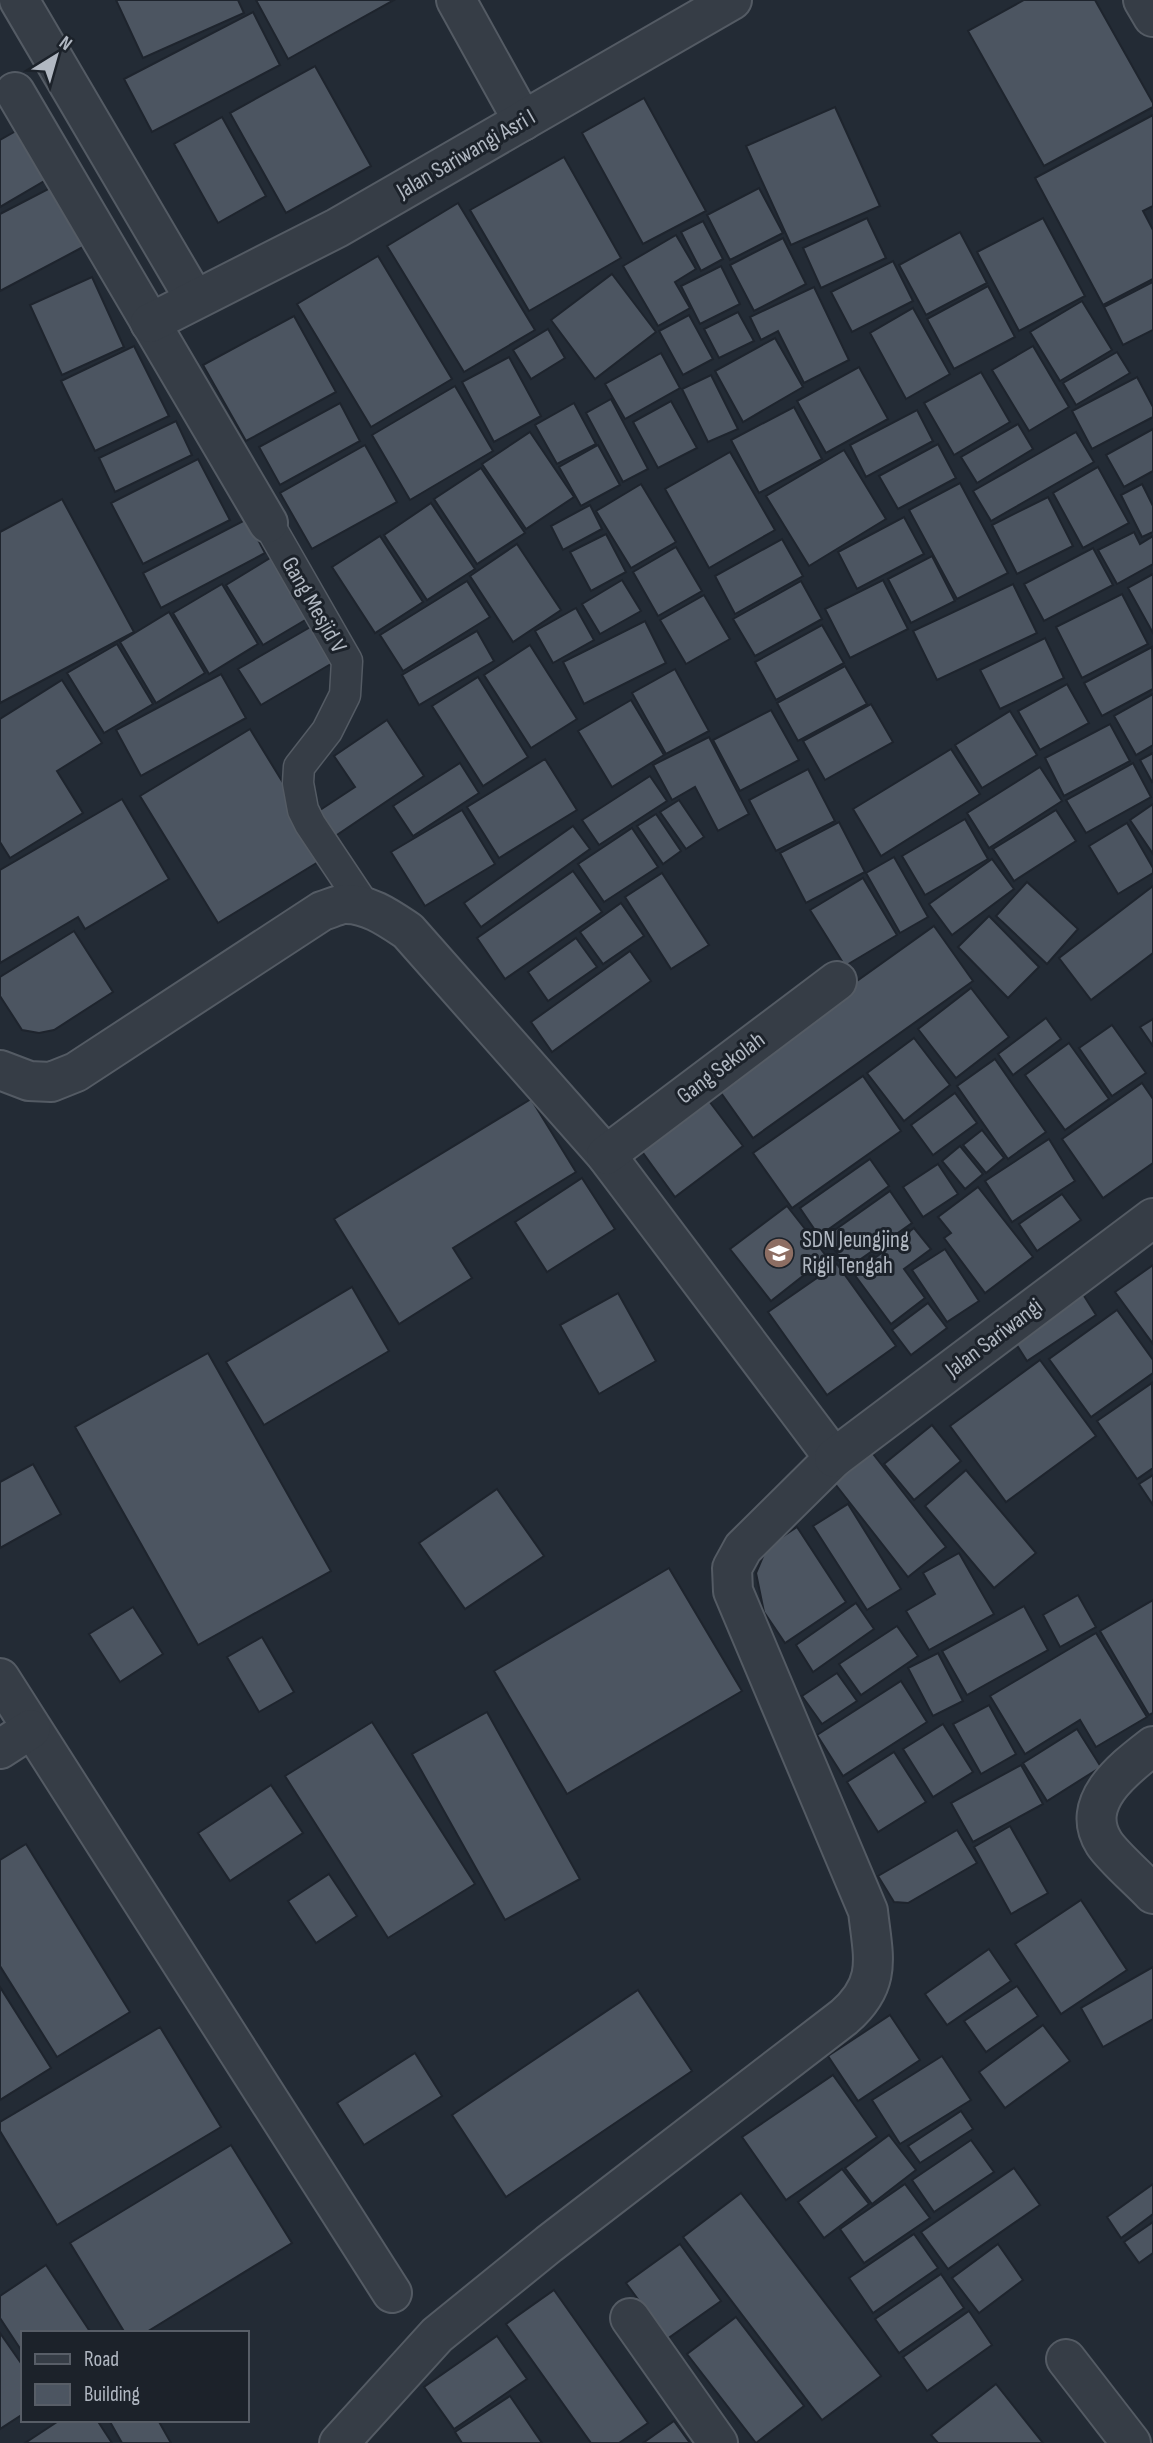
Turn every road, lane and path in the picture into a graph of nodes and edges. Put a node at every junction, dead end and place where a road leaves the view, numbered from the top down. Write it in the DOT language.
graph roads {
  1 [pos="19,0"];
  2 [pos="456,0"];
  3 [pos="732,0"];
  4 [pos="1143,0"];
  5 [pos="1153,17"];
  6 [pos="57,67"];
  7 [pos="8,96"];
  8 [pos="523,121"];
  9 [pos="194,299"];
  10 [pos="149,323"];
  11 [pos="268,523"];
  12 [pos="366,908"];
  13 [pos="837,981"];
  14 [pos="0,1070"];
  15 [pos="606,1155"];
  16 [pos="1153,1219"];
  17 [pos="834,1458"];
  18 [pos="0,1678"];
  19 [pos="32,1729"];
  20 [pos="1153,1746"];
  21 [pos="0,1749"];
  22 [pos="1153,1894"];
  23 [pos="392,2292"];
  24 [pos="630,2318"];
  25 [pos="1066,2359"];
  26 [pos="339,2443"];
  27 [pos="718,2443"];
  28 [pos="1131,2443"];
  1 -- 6 [label="street"];
  2 -- 8 [label="street"];
  3 -- 8 [label="street, Jalan Sariwangi Asri I"];
  4 -- 5 [label="street"];
  6 -- 7 [label="street"];
  6 -- 9 [label="street"];
  7 -- 10 [label="street"];
  8 -- 9 [label="street, Jalan Sariwangi Asri I"];
  9 -- 10 [label="street, Jalan Sariwangi Asri I"];
  10 -- 11 [label="street"];
  11 -- 12 [label="lane, Gang Mesjid V"];
  12 -- 14 [label="street"];
  12 -- 15 [label="street"];
  13 -- 15 [label="street, Gang Sekolah"];
  15 -- 17 [label="street"];
  16 -- 17 [label="street, Jalan Sariwangi"];
  17 -- 26 [label="street, Jalan Sariwangi"];
  18 -- 19 [label="street"];
  19 -- 21 [label="street"];
  19 -- 23 [label="street"];
  20 -- 22 [label="street"];
  24 -- 27 [label="street"];
  25 -- 28 [label="street"];
}
